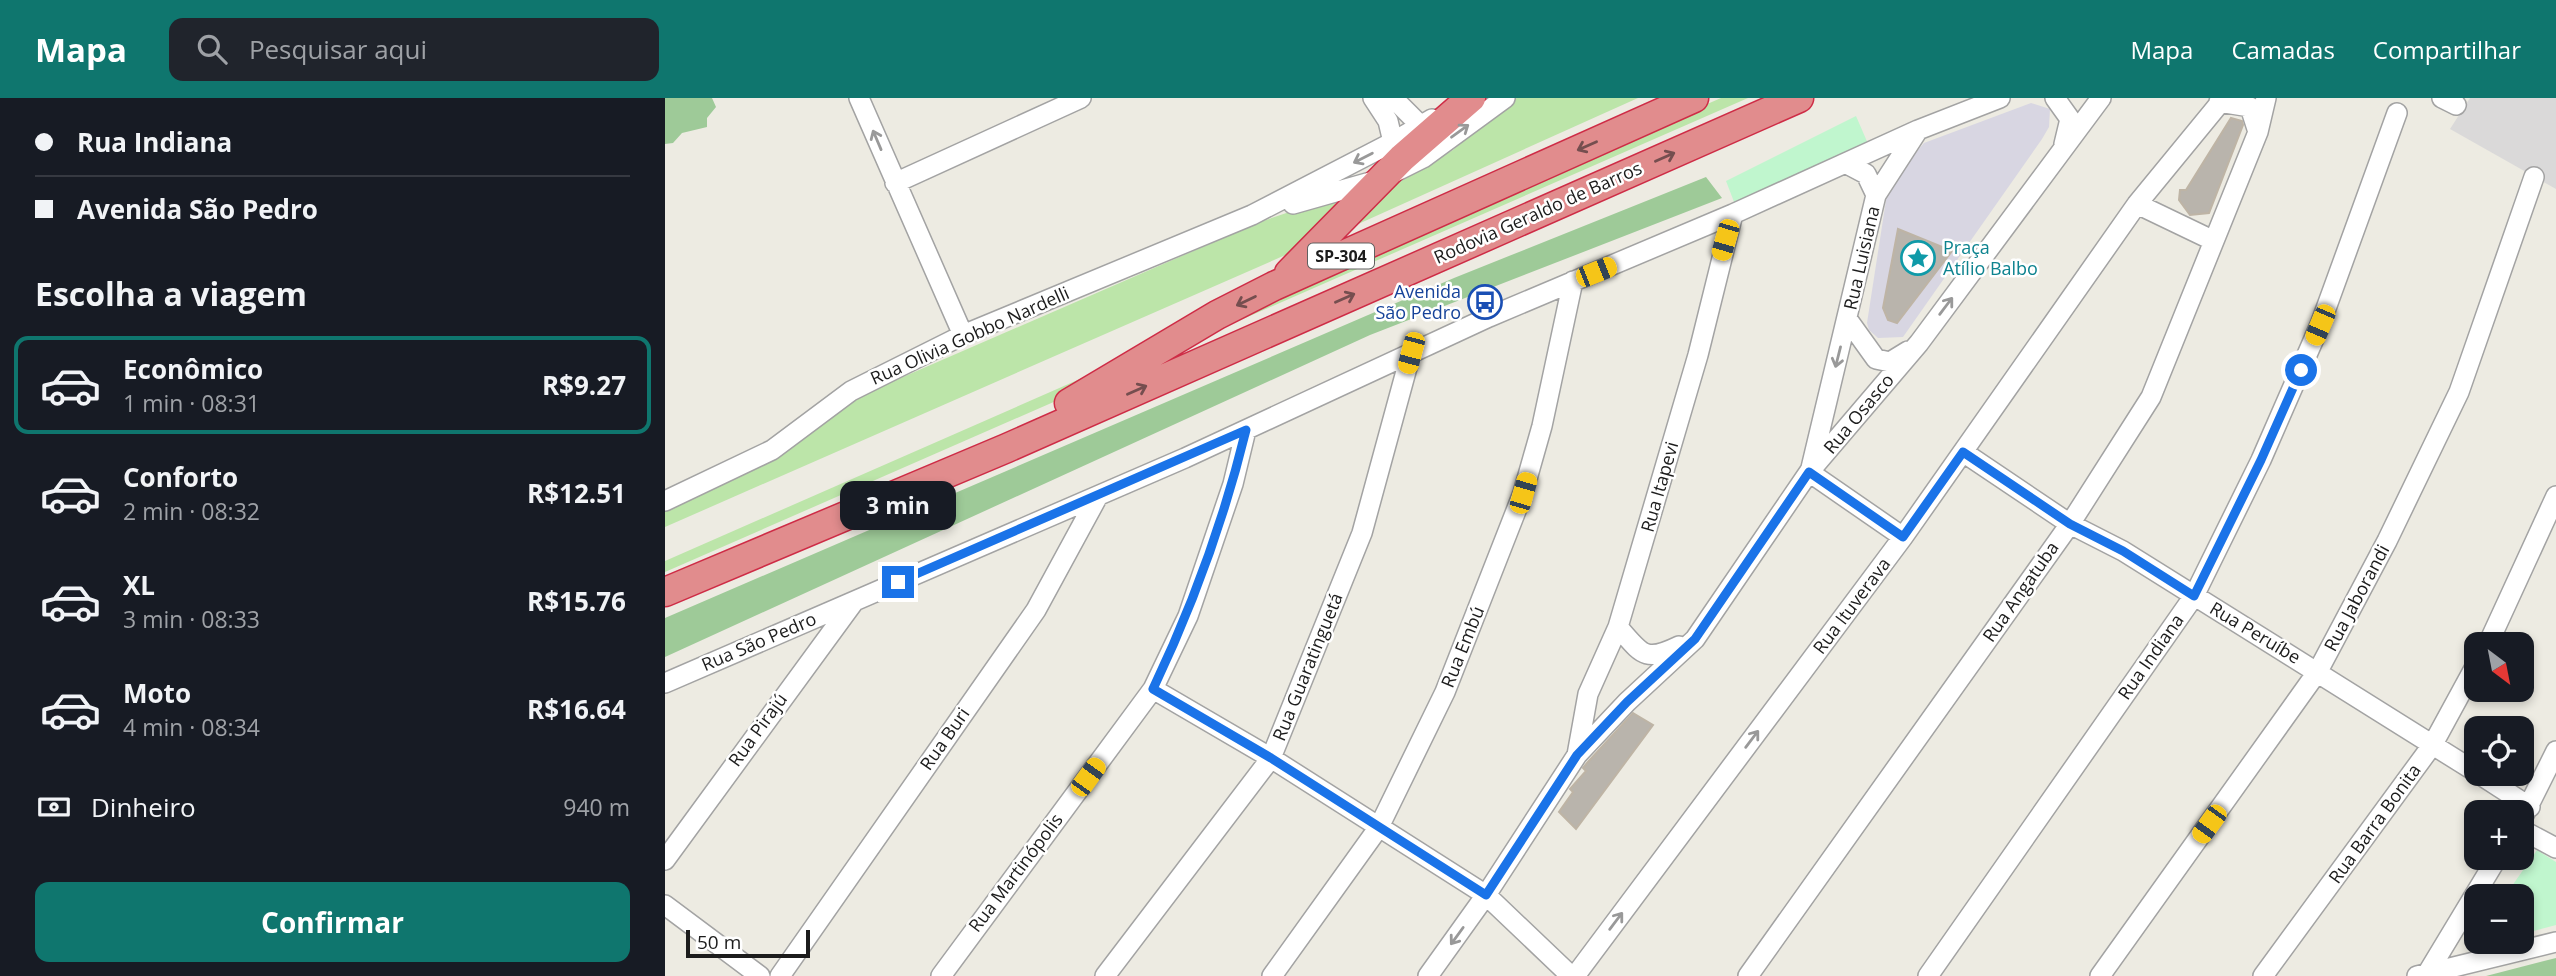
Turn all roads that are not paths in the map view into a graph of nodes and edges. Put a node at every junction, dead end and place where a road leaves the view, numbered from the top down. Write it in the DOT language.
graph roads {
  1 [pos="859,98"];
  2 [pos="1080,98"];
  3 [pos="1373,98"];
  4 [pos="1393,98"];
  5 [pos="1464,98"];
  6 [pos="1471,98"];
  7 [pos="1505,98"];
  8 [pos="1694,98"];
  9 [pos="1799,98"];
  10 [pos="2000,98"];
  11 [pos="2055,98"];
  12 [pos="2101,98"];
  13 [pos="2266,98"];
  14 [pos="2442,98"];
  15 [pos="2449,98"];
  16 [pos="2221,100"];
  17 [pos="2397,113"];
  18 [pos="1422,126"];
  19 [pos="1918,130"];
  20 [pos="2258,132"];
  21 [pos="1393,142"];
  22 [pos="2062,151"];
  23 [pos="1847,164"];
  24 [pos="2534,177"];
  25 [pos="1381,179"];
  26 [pos="895,183"];
  27 [pos="1876,195"];
  28 [pos="2137,204"];
  29 [pos="1252,215"];
  30 [pos="1733,215"];
  31 [pos="2212,240"];
  32 [pos="1573,281"];
  33 [pos="1274,286"];
  34 [pos="1847,320"];
  35 [pos="963,335"];
  36 [pos="1919,343"];
  37 [pos="1411,353"];
  38 [pos="1246,430"];
  39 [pos="1007,448"];
  40 [pos="1963,452"];
  41 [pos="1809,472"];
  42 [pos="1098,496"];
  43 [pos="2556,496"];
  44 [pos="665,501"];
  45 [pos="2070,524"];
  46 [pos="1903,537"];
  47 [pos="665,592"];
  48 [pos="2194,596"];
  49 [pos="854,602"];
  50 [pos="1618,627"];
  51 [pos="2494,632"];
  52 [pos="1695,639"];
  53 [pos="2318,671"];
  54 [pos="665,683"];
  55 [pos="2464,687"];
  56 [pos="1153,689"];
  57 [pos="2433,744"];
  58 [pos="2556,751"];
  59 [pos="1577,755"];
  60 [pos="1271,758"];
  61 [pos="2464,764"];
  62 [pos="2493,786"];
  63 [pos="2510,800"];
  64 [pos="2532,800"];
  65 [pos="1379,827"];
  66 [pos="2534,836"];
  67 [pos="2556,848"];
  68 [pos="665,860"];
  69 [pos="2489,870"];
  70 [pos="1486,895"];
  71 [pos="665,905"];
  72 [pos="2556,942"];
  73 [pos="2422,975"];
  74 [pos="760,976"];
  75 [pos="780,976"];
  76 [pos="941,976"];
  77 [pos="1105,976"];
  78 [pos="1272,976"];
  79 [pos="1428,976"];
  80 [pos="1573,976"];
  81 [pos="1748,976"];
  82 [pos="1929,976"];
  83 [pos="2100,976"];
  84 [pos="2263,976"];
  26 -- 1 [label="street, one-way"];
  2 -- 26 [label="street"];
  3 -- 21 [label="street"];
  4 -- 18 [label="street"];
  5 -- 18 [label="street"];
  6 -- 25 [label="highway"];
  25 -- 7 [label="street, one-way"];
  8 -- 33 [label="highway, Rodovia Geraldo de Barros / SP-304, one-way"];
  39 -- 9 [label="highway, Rodovia Geraldo de Barros / SP-304, one-way"];
  10 -- 19 [label="street"];
  11 -- 22 [label="street, Rua Osasco"];
  12 -- 22 [label="street, Rua Osasco"];
  13 -- 20 [label="street, Rua Angatuba"];
  14 -- 15 [label="street"];
  16 -- 20 [label="street"];
  16 -- 28 [label="street, Rua Ituverava"];
  17 -- 48 [label="street, Rua Indiana"];
  18 -- 21 [label="street"];
  19 -- 23 [label="street"];
  19 -- 27 [label="street, Rua Luisiana"];
  20 -- 31 [label="street, Rua Angatuba"];
  21 -- 29 [label="street, one-way"];
  36 -- 22 [label="street, Rua Osasco, one-way"];
  23 -- 27 [label="street, Rua Luisiana"];
  23 -- 30 [label="street"];
  24 -- 53 [label="street, Rua Jaborandi"];
  25 -- 29 [label="street"];
  25 -- 33 [label="highway"];
  26 -- 35 [label="street"];
  27 -- 34 [label="street, Rua Luisiana"];
  28 -- 31 [label="street"];
  28 -- 40 [label="street, Rua Ituverava"];
  29 -- 35 [label="street, Rua Olivia Gobbo Nardelli"];
  30 -- 32 [label="street"];
  30 -- 50 [label="street, Rua Itapevi"];
  31 -- 45 [label="street, Rua Angatuba"];
  32 -- 37 [label="street"];
  32 -- 65 [label="street, Rua Embú"];
  33 -- 39 [label="highway, Rodovia Geraldo de Barros / SP-304, one-way"];
  34 -- 36 [label="street, Rua Luisiana"];
  34 -- 41 [label="street, Rua Luisiana, one-way"];
  35 -- 44 [label="street, Rua Olivia Gobbo Nardelli"];
  36 -- 41 [label="street, Rua Osasco"];
  37 -- 38 [label="street"];
  37 -- 60 [label="street, Rua Guaratinguetá"];
  38 -- 42 [label="street"];
  38 -- 56 [label="street, Rua Martinópolis"];
  39 -- 47 [label="highway, Rodovia Geraldo de Barros / SP-304"];
  40 -- 45 [label="street, Rua Peruíbe"];
  40 -- 46 [label="street, Rua Ituverava"];
  41 -- 46 [label="street"];
  41 -- 52 [label="street, Rua Osasco"];
  42 -- 49 [label="street"];
  42 -- 75 [label="street, Rua Buri"];
  43 -- 51 [label="street"];
  45 -- 48 [label="street, Rua Peruíbe"];
  45 -- 81 [label="street, Rua Angatuba"];
  80 -- 46 [label="street, Rua Ituverava, one-way"];
  48 -- 53 [label="street, Rua Peruíbe"];
  48 -- 82 [label="street, Rua Indiana"];
  49 -- 54 [label="street, Rua São Pedro"];
  49 -- 68 [label="street, Rua Pirajú"];
  50 -- 52 [label="street"];
  50 -- 59 [label="street, Rua Itapevi"];
  52 -- 59 [label="street, Rua Osasco"];
  53 -- 57 [label="street, Rua Peruíbe"];
  53 -- 83 [label="street, Rua Jaborandi"];
  55 -- 57 [label="street, Rua Barra Bonita"];
  56 -- 60 [label="street"];
  56 -- 76 [label="street, Rua Martinópolis"];
  57 -- 61 [label="street, Rua Peruíbe"];
  57 -- 84 [label="street, Rua Barra Bonita"];
  58 -- 64 [label="street"];
  59 -- 70 [label="street, Rua Osasco"];
  60 -- 65 [label="street"];
  60 -- 77 [label="street, Rua Guaratinguetá"];
  62 -- 63 [label="street, Rua Peruíbe"];
  65 -- 70 [label="street"];
  65 -- 78 [label="street, Rua Embú"];
  66 -- 67 [label="street"];
  69 -- 73 [label="street"];
  70 -- 79 [label="street, Rua Osasco, one-way"];
  70 -- 80 [label="street"];
  71 -- 74 [label="street"];
  72 -- 73 [label="street"];
}
